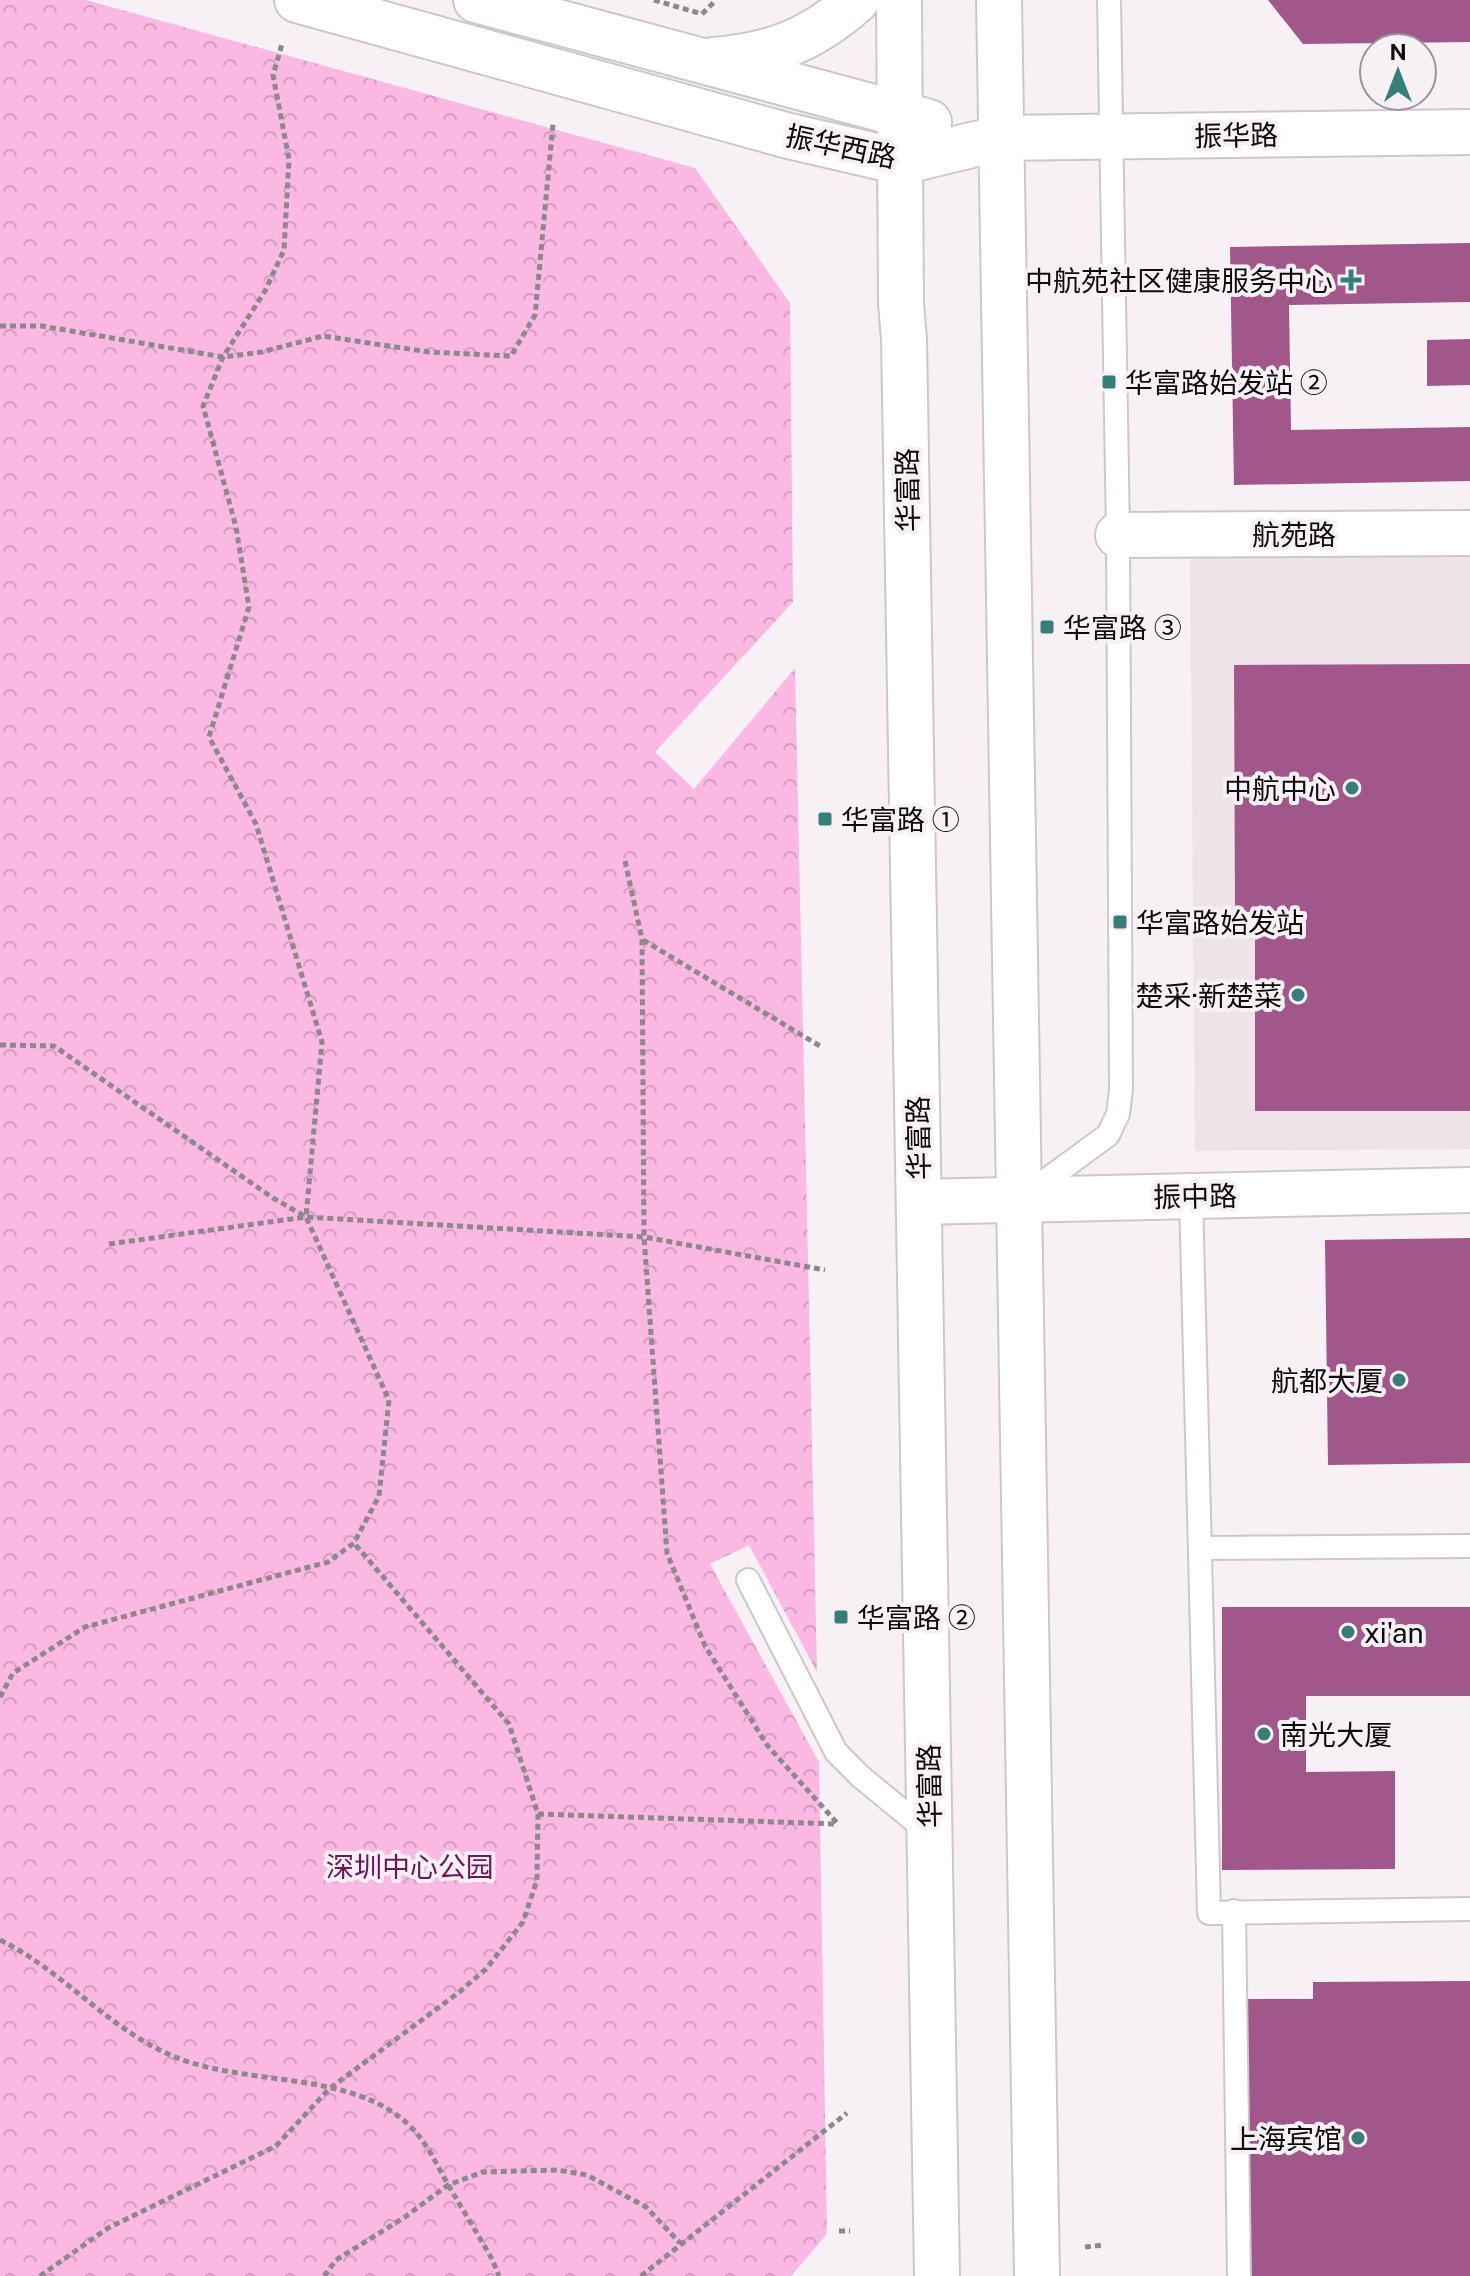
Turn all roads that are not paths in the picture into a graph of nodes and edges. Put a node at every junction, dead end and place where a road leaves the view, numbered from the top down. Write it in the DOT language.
graph roads {
  1 [pos="297,0"];
  2 [pos="476,0"];
  3 [pos="857,0"];
  4 [pos="899,0"];
  5 [pos="999,0"];
  6 [pos="1109,0"];
  7 [pos="699,61"];
  8 [pos="901,116"];
  9 [pos="1470,132"];
  10 [pos="1111,137"];
  11 [pos="1001,138"];
  12 [pos="901,162"];
  13 [pos="1470,533"];
  14 [pos="1118,535"];
  15 [pos="1470,1190"];
  16 [pos="1191,1196"];
  17 [pos="1019,1200"];
  18 [pos="919,1202"];
  19 [pos="1470,1546"];
  20 [pos="1200,1548"];
  21 [pos="748,1580"];
  22 [pos="930,1833"];
  23 [pos="1470,1909"];
  24 [pos="1234,1911"];
  25 [pos="937,2276"];
  26 [pos="1037,2276"];
  27 [pos="1239,2276"];
  1 -- 12 [label="main road, 振华西路"];
  2 -- 7 [label="main road, 振华西路"];
  3 -- 7 [label="main road"];
  4 -- 8 [label="main road, 华富路"];
  5 -- 11 [label="main road"];
  6 -- 10 [label="lane"];
  7 -- 8 [label="main road, 振华西路"];
  8 -- 11 [label="main road, 振华西路"];
  8 -- 12 [label="main road, 华富路"];
  9 -- 10 [label="main road, 振华路"];
  10 -- 11 [label="main road, 振华路"];
  10 -- 14 [label="lane"];
  11 -- 12 [label="main road, 振华西路"];
  11 -- 17 [label="main road"];
  12 -- 18 [label="main road, 华富路"];
  13 -- 14 [label="main road, 航苑路"];
  14 -- 17 [label="lane"];
  15 -- 16 [label="main road, 振中路"];
  16 -- 17 [label="main road, 振中路"];
  16 -- 20 [label="lane"];
  17 -- 18 [label="main road, 振中路"];
  17 -- 26 [label="main road"];
  18 -- 22 [label="main road, 华富路"];
  19 -- 20 [label="lane"];
  20 -- 24 [label="lane"];
  21 -- 22 [label="lane"];
  22 -- 25 [label="main road, 华富路"];
  23 -- 24 [label="lane"];
  24 -- 27 [label="lane"];
}
